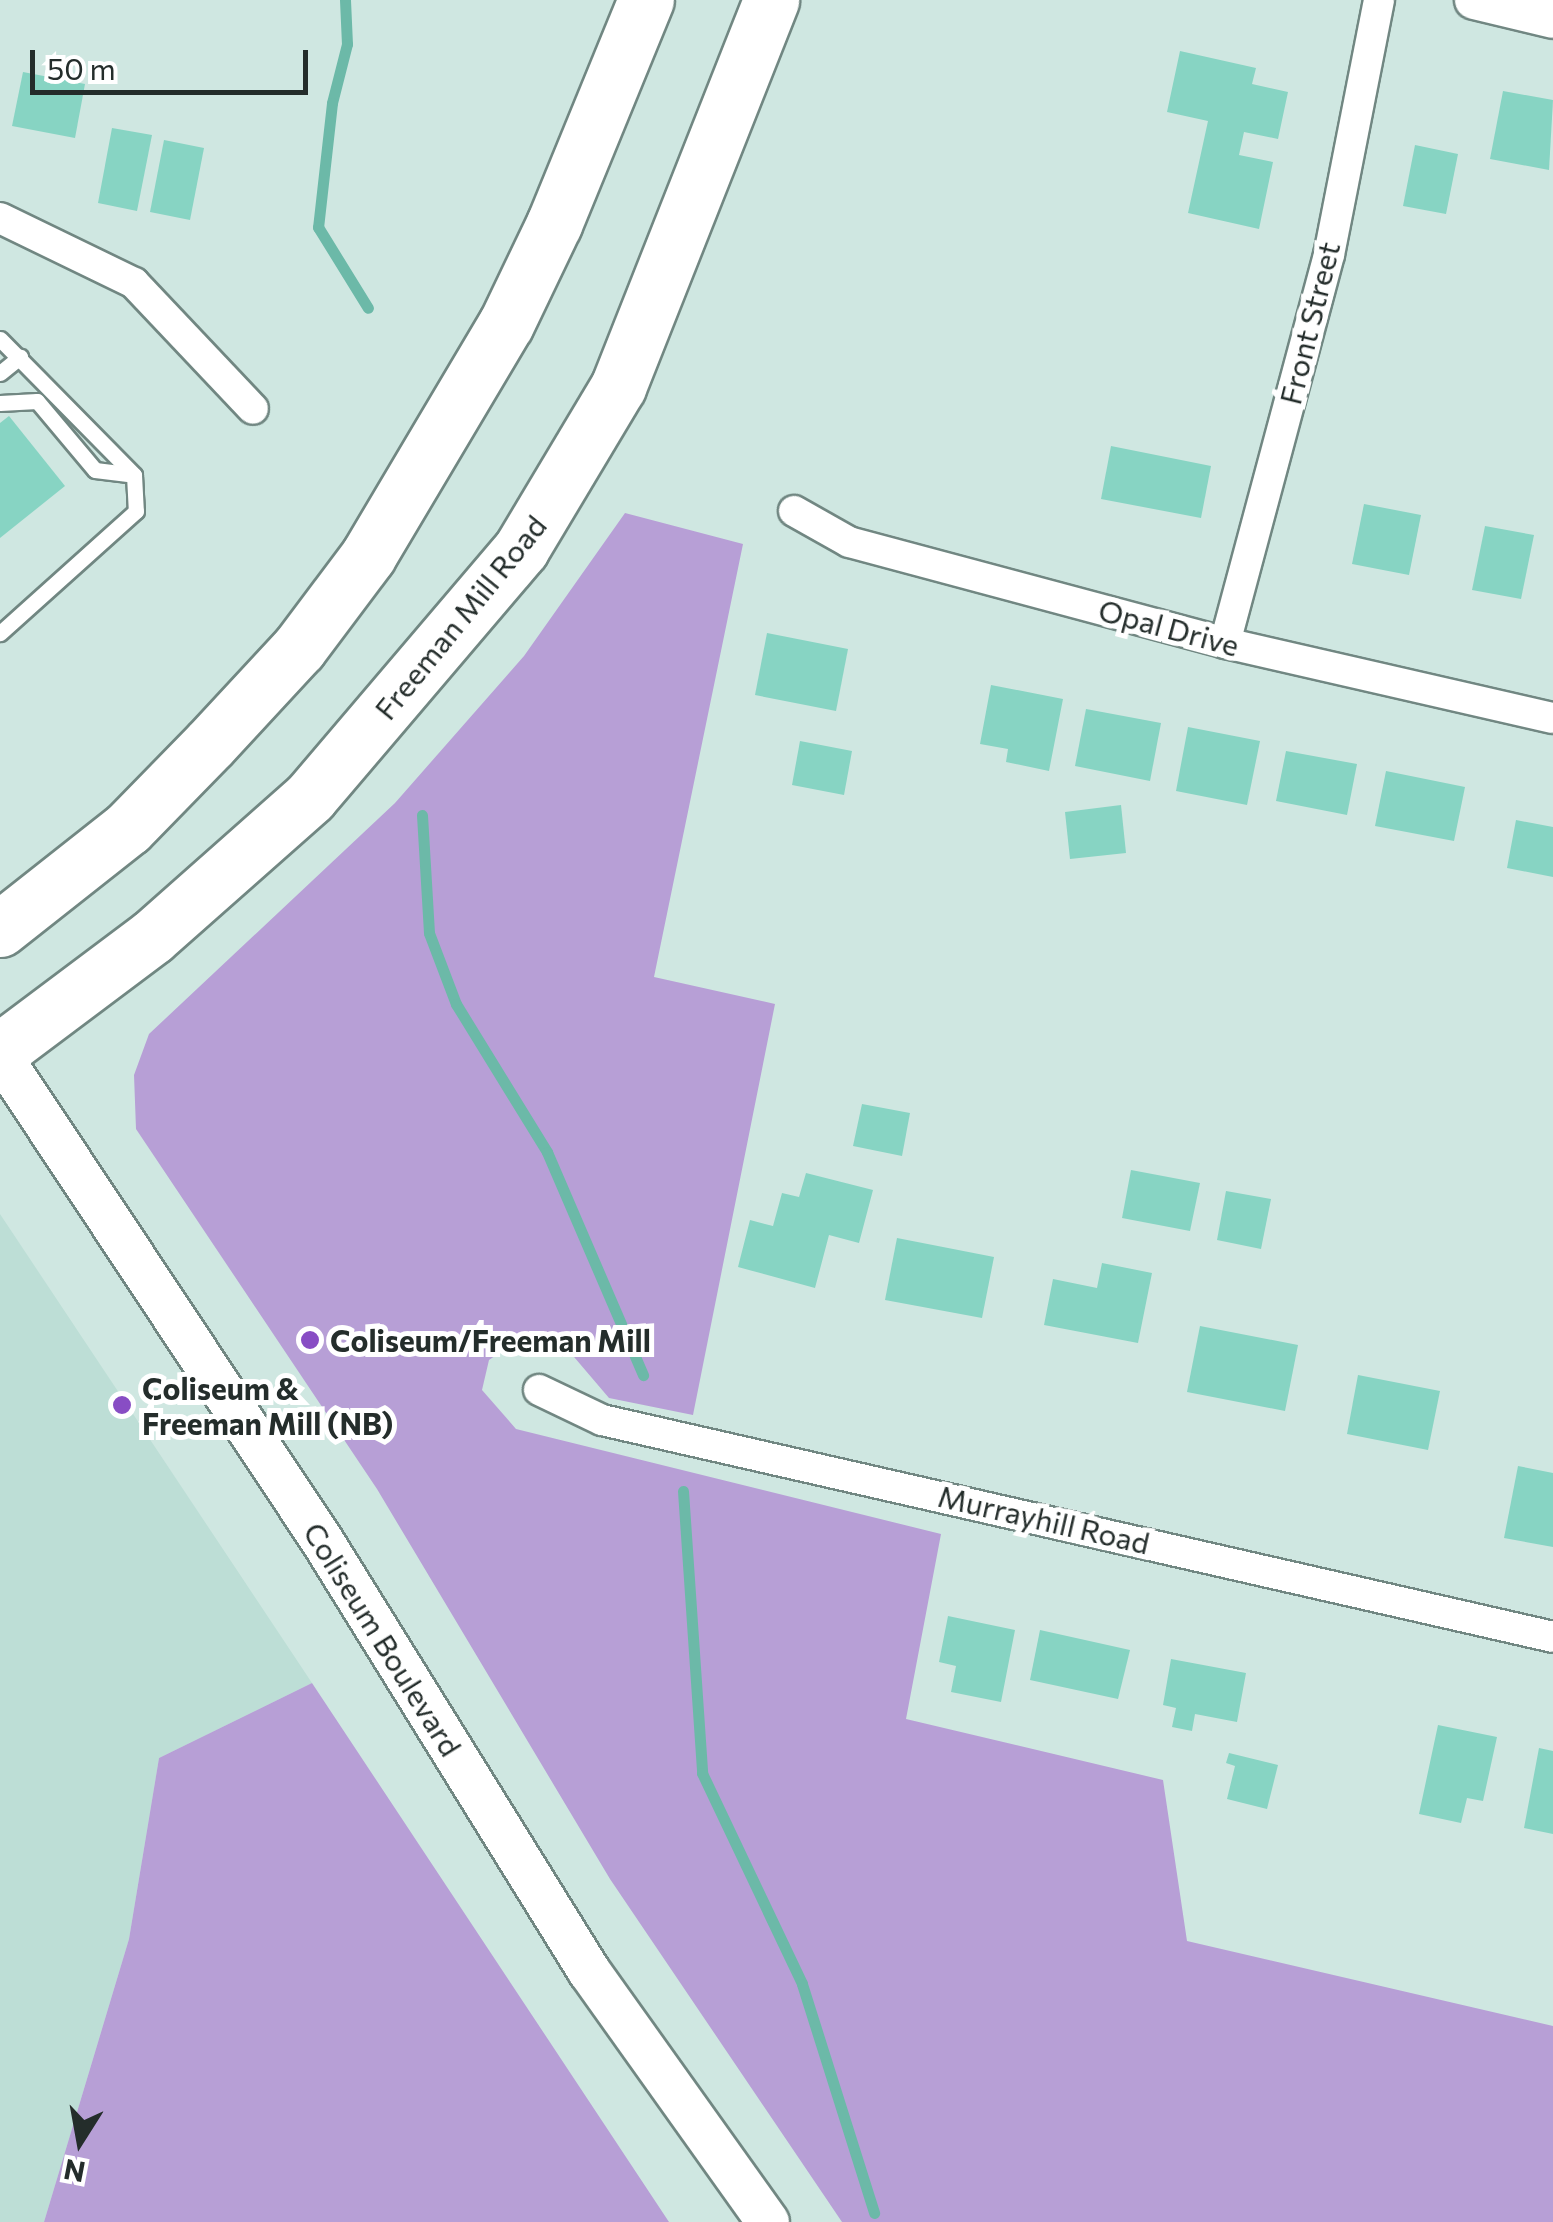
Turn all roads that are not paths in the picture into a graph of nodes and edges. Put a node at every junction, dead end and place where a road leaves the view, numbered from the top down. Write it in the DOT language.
graph roads {
  1 [pos="646,0"];
  2 [pos="770,0"];
  3 [pos="1378,0"];
  4 [pos="1474,0"];
  5 [pos="1553,18"];
  6 [pos="0,218"];
  7 [pos="0,339"];
  8 [pos="20,358"];
  9 [pos="0,373"];
  10 [pos="0,403"];
  11 [pos="253,409"];
  12 [pos="134,475"];
  13 [pos="794,511"];
  14 [pos="0,633"];
  15 [pos="1225,643"];
  16 [pos="1553,718"];
  17 [pos="0,929"];
  18 [pos="0,1053"];
  19 [pos="539,1390"];
  20 [pos="1553,1638"];
  21 [pos="768,2222"];
  1 -- 17 [label="highway"];
  2 -- 18 [label="highway, Freeman Mill Road"];
  3 -- 15 [label="street, Front Street"];
  4 -- 5 [label="street"];
  6 -- 11 [label="street"];
  7 -- 8 [label="lane"];
  8 -- 9 [label="lane"];
  8 -- 12 [label="lane"];
  10 -- 12 [label="lane"];
  12 -- 14 [label="lane"];
  13 -- 15 [label="street, Opal Drive"];
  15 -- 16 [label="street, Opal Drive"];
  18 -- 21 [label="main road, Coliseum Boulevard"];
  19 -- 20 [label="street, Murrayhill Road"];
}
